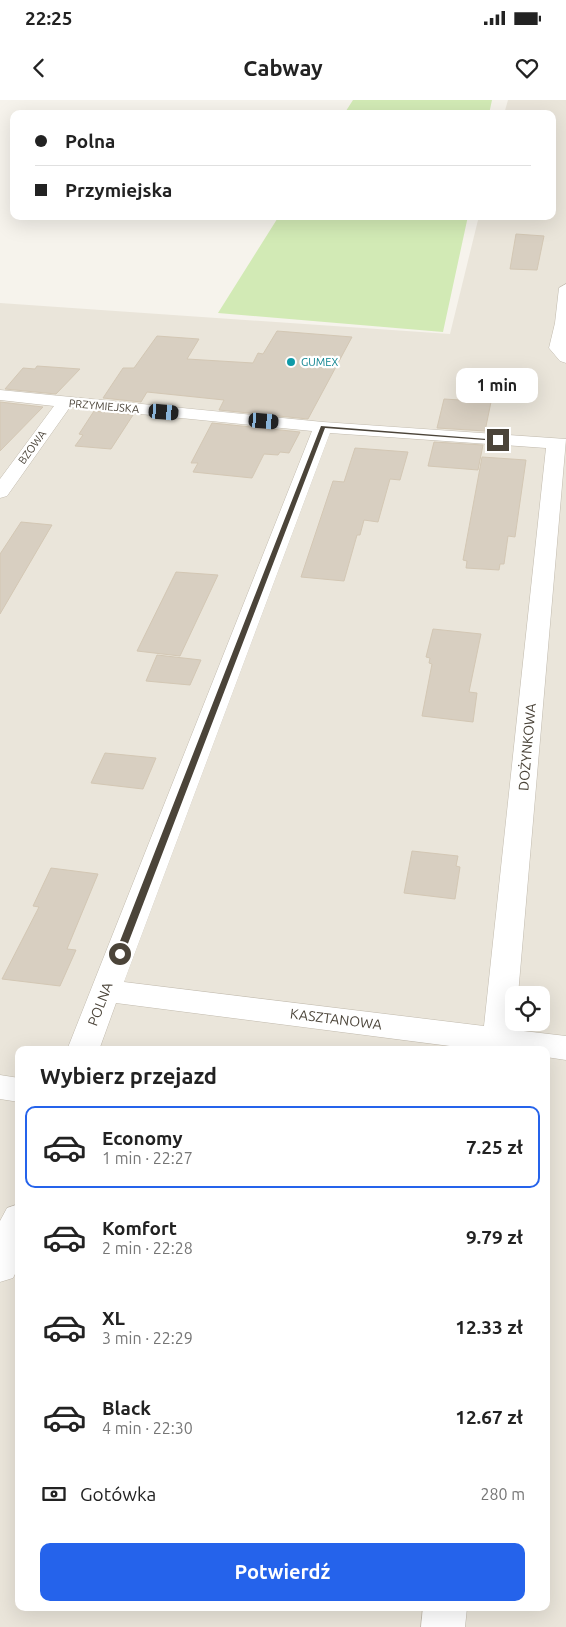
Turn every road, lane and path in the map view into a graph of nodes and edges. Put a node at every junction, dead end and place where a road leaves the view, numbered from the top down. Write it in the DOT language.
graph roads {
  1 [pos="566,288"];
  2 [pos="566,358"];
  3 [pos="0,395"];
  4 [pos="65,402"];
  5 [pos="323,427"];
  6 [pos="561,444"];
  7 [pos="0,492"];
  8 [pos="106,991"];
  9 [pos="498,1044"];
  10 [pos="85,1046"];
  11 [pos="532,1046"];
  12 [pos="550,1047"];
  13 [pos="566,1048"];
  14 [pos="0,1087"];
  15 [pos="15,1089"];
  16 [pos="15,1228"];
  17 [pos="0,1267"];
  18 [pos="445,1611"];
  19 [pos="443,1627"];
  1 -- 2 [label="street"];
  3 -- 4 [label="street, PRZYMIEJSKA"];
  4 -- 5 [label="street, PRZYMIEJSKA"];
  4 -- 7 [label="street, BZOWA"];
  5 -- 6 [label="street, PRZYMIEJSKA"];
  5 -- 8 [label="street, POLNA"];
  6 -- 9 [label="street, DOŻYNKOWA"];
  8 -- 9 [label="street, KASZTANOWA"];
  8 -- 10 [label="street, POLNA"];
  9 -- 11 [label="street, KASZTANOWA"];
  12 -- 13 [label="street, KASZTANOWA"];
  14 -- 15 [label="street"];
  16 -- 17 [label="street"];
  18 -- 19 [label="street"];
}
